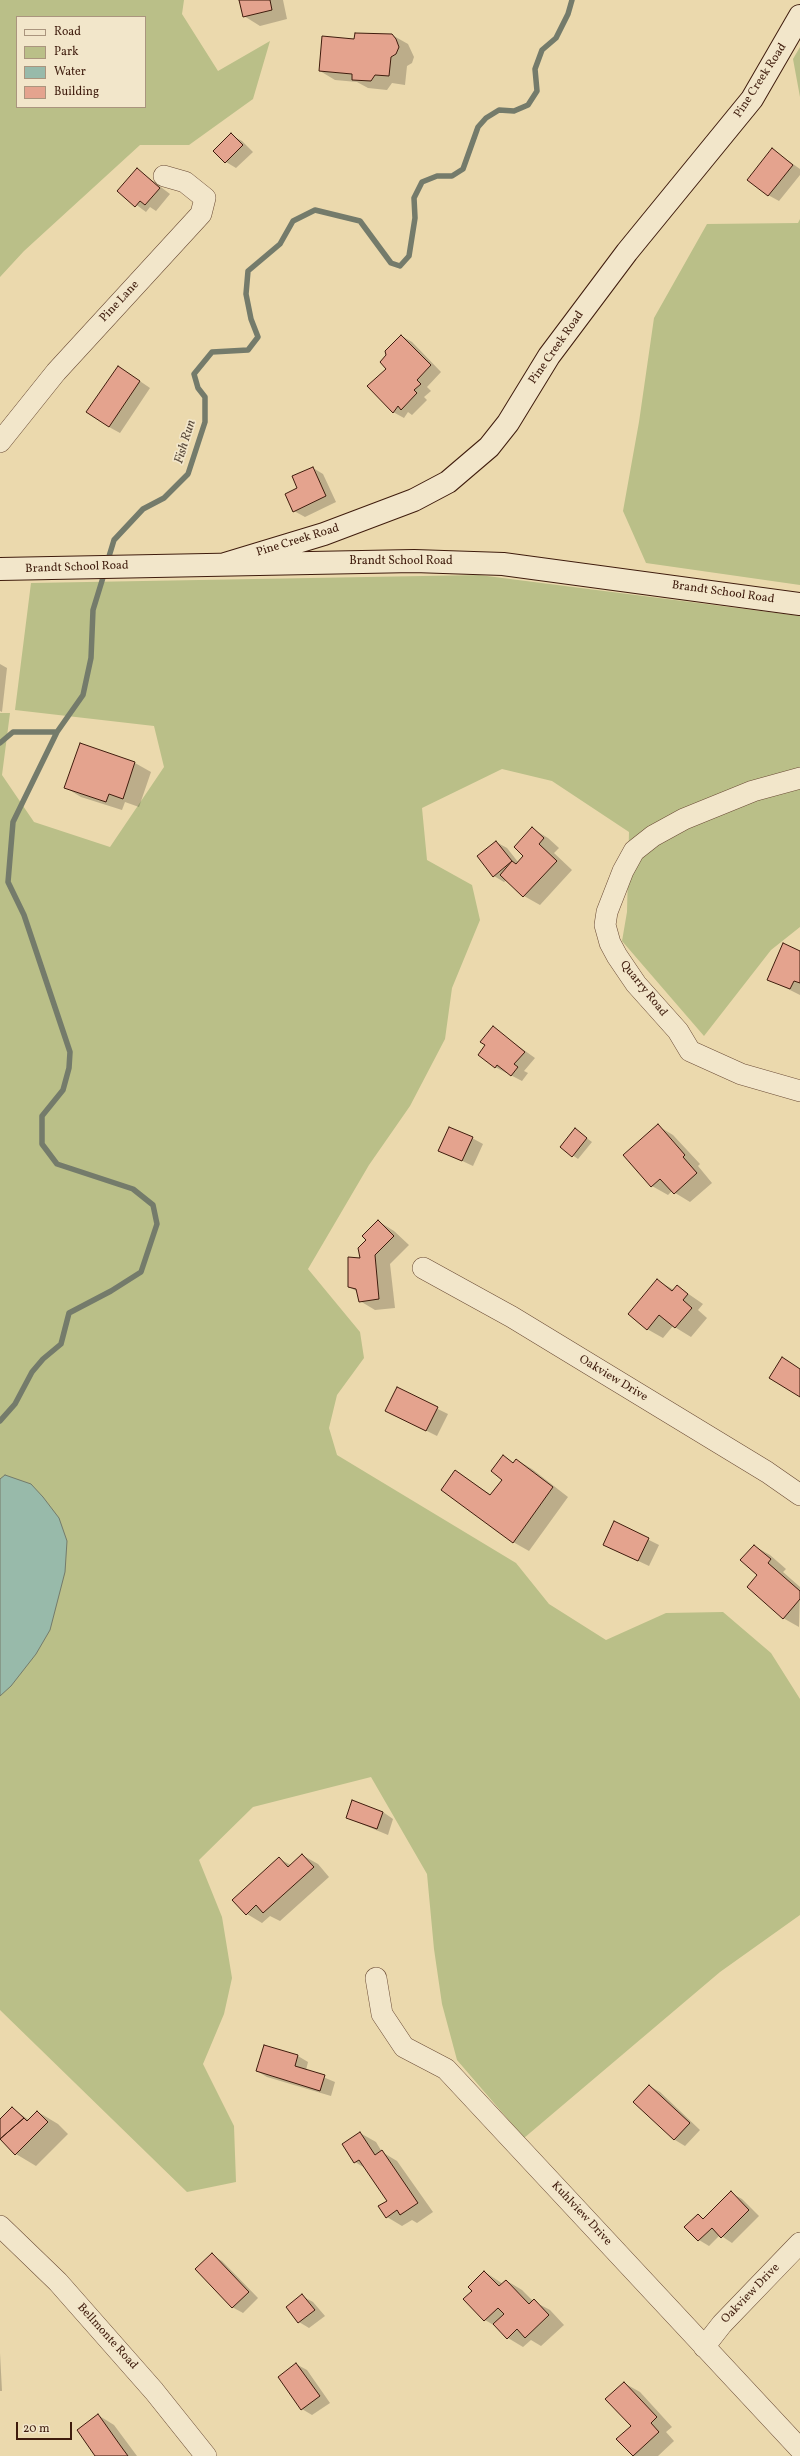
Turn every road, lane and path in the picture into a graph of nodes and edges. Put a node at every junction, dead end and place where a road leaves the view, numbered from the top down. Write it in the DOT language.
graph roads {
  1 [pos="800,16"];
  2 [pos="164,176"];
  3 [pos="0,442"];
  4 [pos="225,564"];
  5 [pos="0,569"];
  6 [pos="800,604"];
  7 [pos="800,778"];
  8 [pos="800,1091"];
  9 [pos="423,1268"];
  10 [pos="800,1495"];
  11 [pos="376,1978"];
  12 [pos="0,2226"];
  13 [pos="800,2243"];
  14 [pos="704,2347"];
  15 [pos="800,2449"];
  16 [pos="206,2456"];
  1 -- 4 [label="street, Pine Creek Road"];
  2 -- 3 [label="street, Pine Lane"];
  4 -- 5 [label="street, Brandt School Road"];
  4 -- 6 [label="street, Brandt School Road"];
  7 -- 8 [label="street, Quarry Road"];
  9 -- 10 [label="street, Oakview Drive"];
  11 -- 14 [label="street, Kuhlview Drive"];
  12 -- 16 [label="street, Bellmonte Road"];
  13 -- 14 [label="street, Oakview Drive"];
  14 -- 15 [label="street, Kuhlview Drive"];
}
